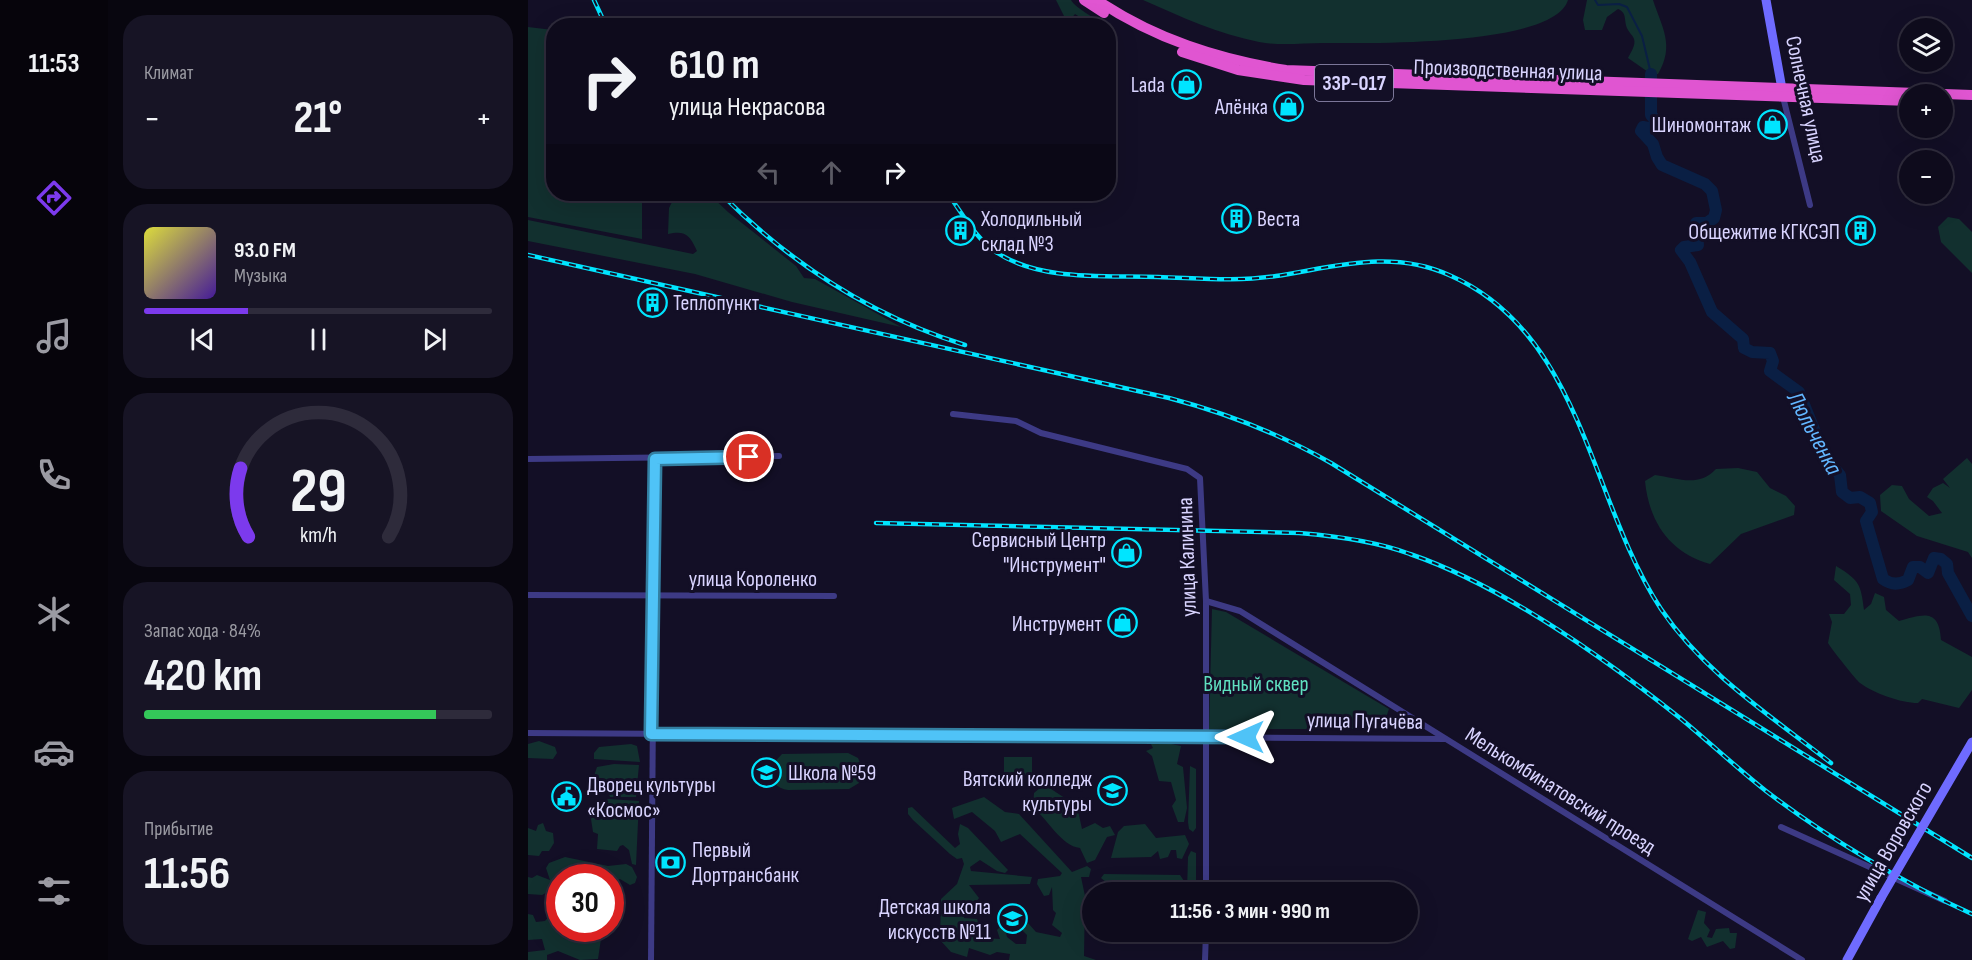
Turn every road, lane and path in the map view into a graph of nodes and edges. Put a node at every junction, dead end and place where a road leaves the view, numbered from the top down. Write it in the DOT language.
graph roads {
  1 [pos="1084,0"];
  2 [pos="1097,0"];
  3 [pos="1766,0"];
  4 [pos="1116,18"];
  5 [pos="1116,18"];
  6 [pos="1642,88"];
  7 [pos="1783,93"];
  8 [pos="1972,95"];
  9 [pos="1899,100"];
  10 [pos="1953,101"];
  11 [pos="1972,102"];
  12 [pos="1810,205"];
  13 [pos="953,414"];
  14 [pos="778,456"];
  15 [pos="528,459"];
  16 [pos="655,459"];
  17 [pos="528,595"];
  18 [pos="653,595"];
  19 [pos="834,596"];
  20 [pos="1206,601"];
  21 [pos="528,733"];
  22 [pos="651,734"];
  23 [pos="1207,737"];
  24 [pos="1445,739"];
  25 [pos="1972,742"];
  26 [pos="1781,827"];
  27 [pos="1206,882"];
  28 [pos="1946,901"];
  29 [pos="1206,942"];
  30 [pos="651,960"];
  31 [pos="1205,960"];
  32 [pos="1802,960"];
  33 [pos="1847,960"];
  1 -- 4 [label="highway, Производственная улица / 33Р-017"];
  2 -- 6 [label="highway, Производственная улица / 33Р-017"];
  3 -- 7 [label="main road, Солнечная улица"];
  5 -- 6 [label="highway, Производственная улица / 33Р-017"];
  6 -- 7 [label="highway, Производственная улица / 33Р-017"];
  7 -- 8 [label="highway, Производственная улица"];
  7 -- 9 [label="highway, Производственная улица"];
  7 -- 12 [label="street, Солнечная улица"];
  10 -- 11 [label="highway"];
  13 -- 20 [label="street, улица Калинина"];
  14 -- 16 [label="street"];
  15 -- 16 [label="street"];
  16 -- 18 [label="street"];
  17 -- 18 [label="street, улица Короленко"];
  18 -- 19 [label="street, улица Короленко"];
  18 -- 22 [label="street"];
  20 -- 23 [label="street, улица Калинина"];
  20 -- 24 [label="street, Мелькомбинатовский проезд"];
  21 -- 22 [label="street, улица Пугачёва"];
  22 -- 23 [label="street, улица Пугачёва"];
  22 -- 30 [label="street"];
  23 -- 24 [label="street, улица Пугачёва"];
  23 -- 27 [label="street, улица Калинина"];
  24 -- 32 [label="street, Мелькомбинатовский проезд"];
  25 -- 33 [label="main road, улица Воровского, bridge"];
  26 -- 28 [label="street"];
  29 -- 31 [label="street"];
}
